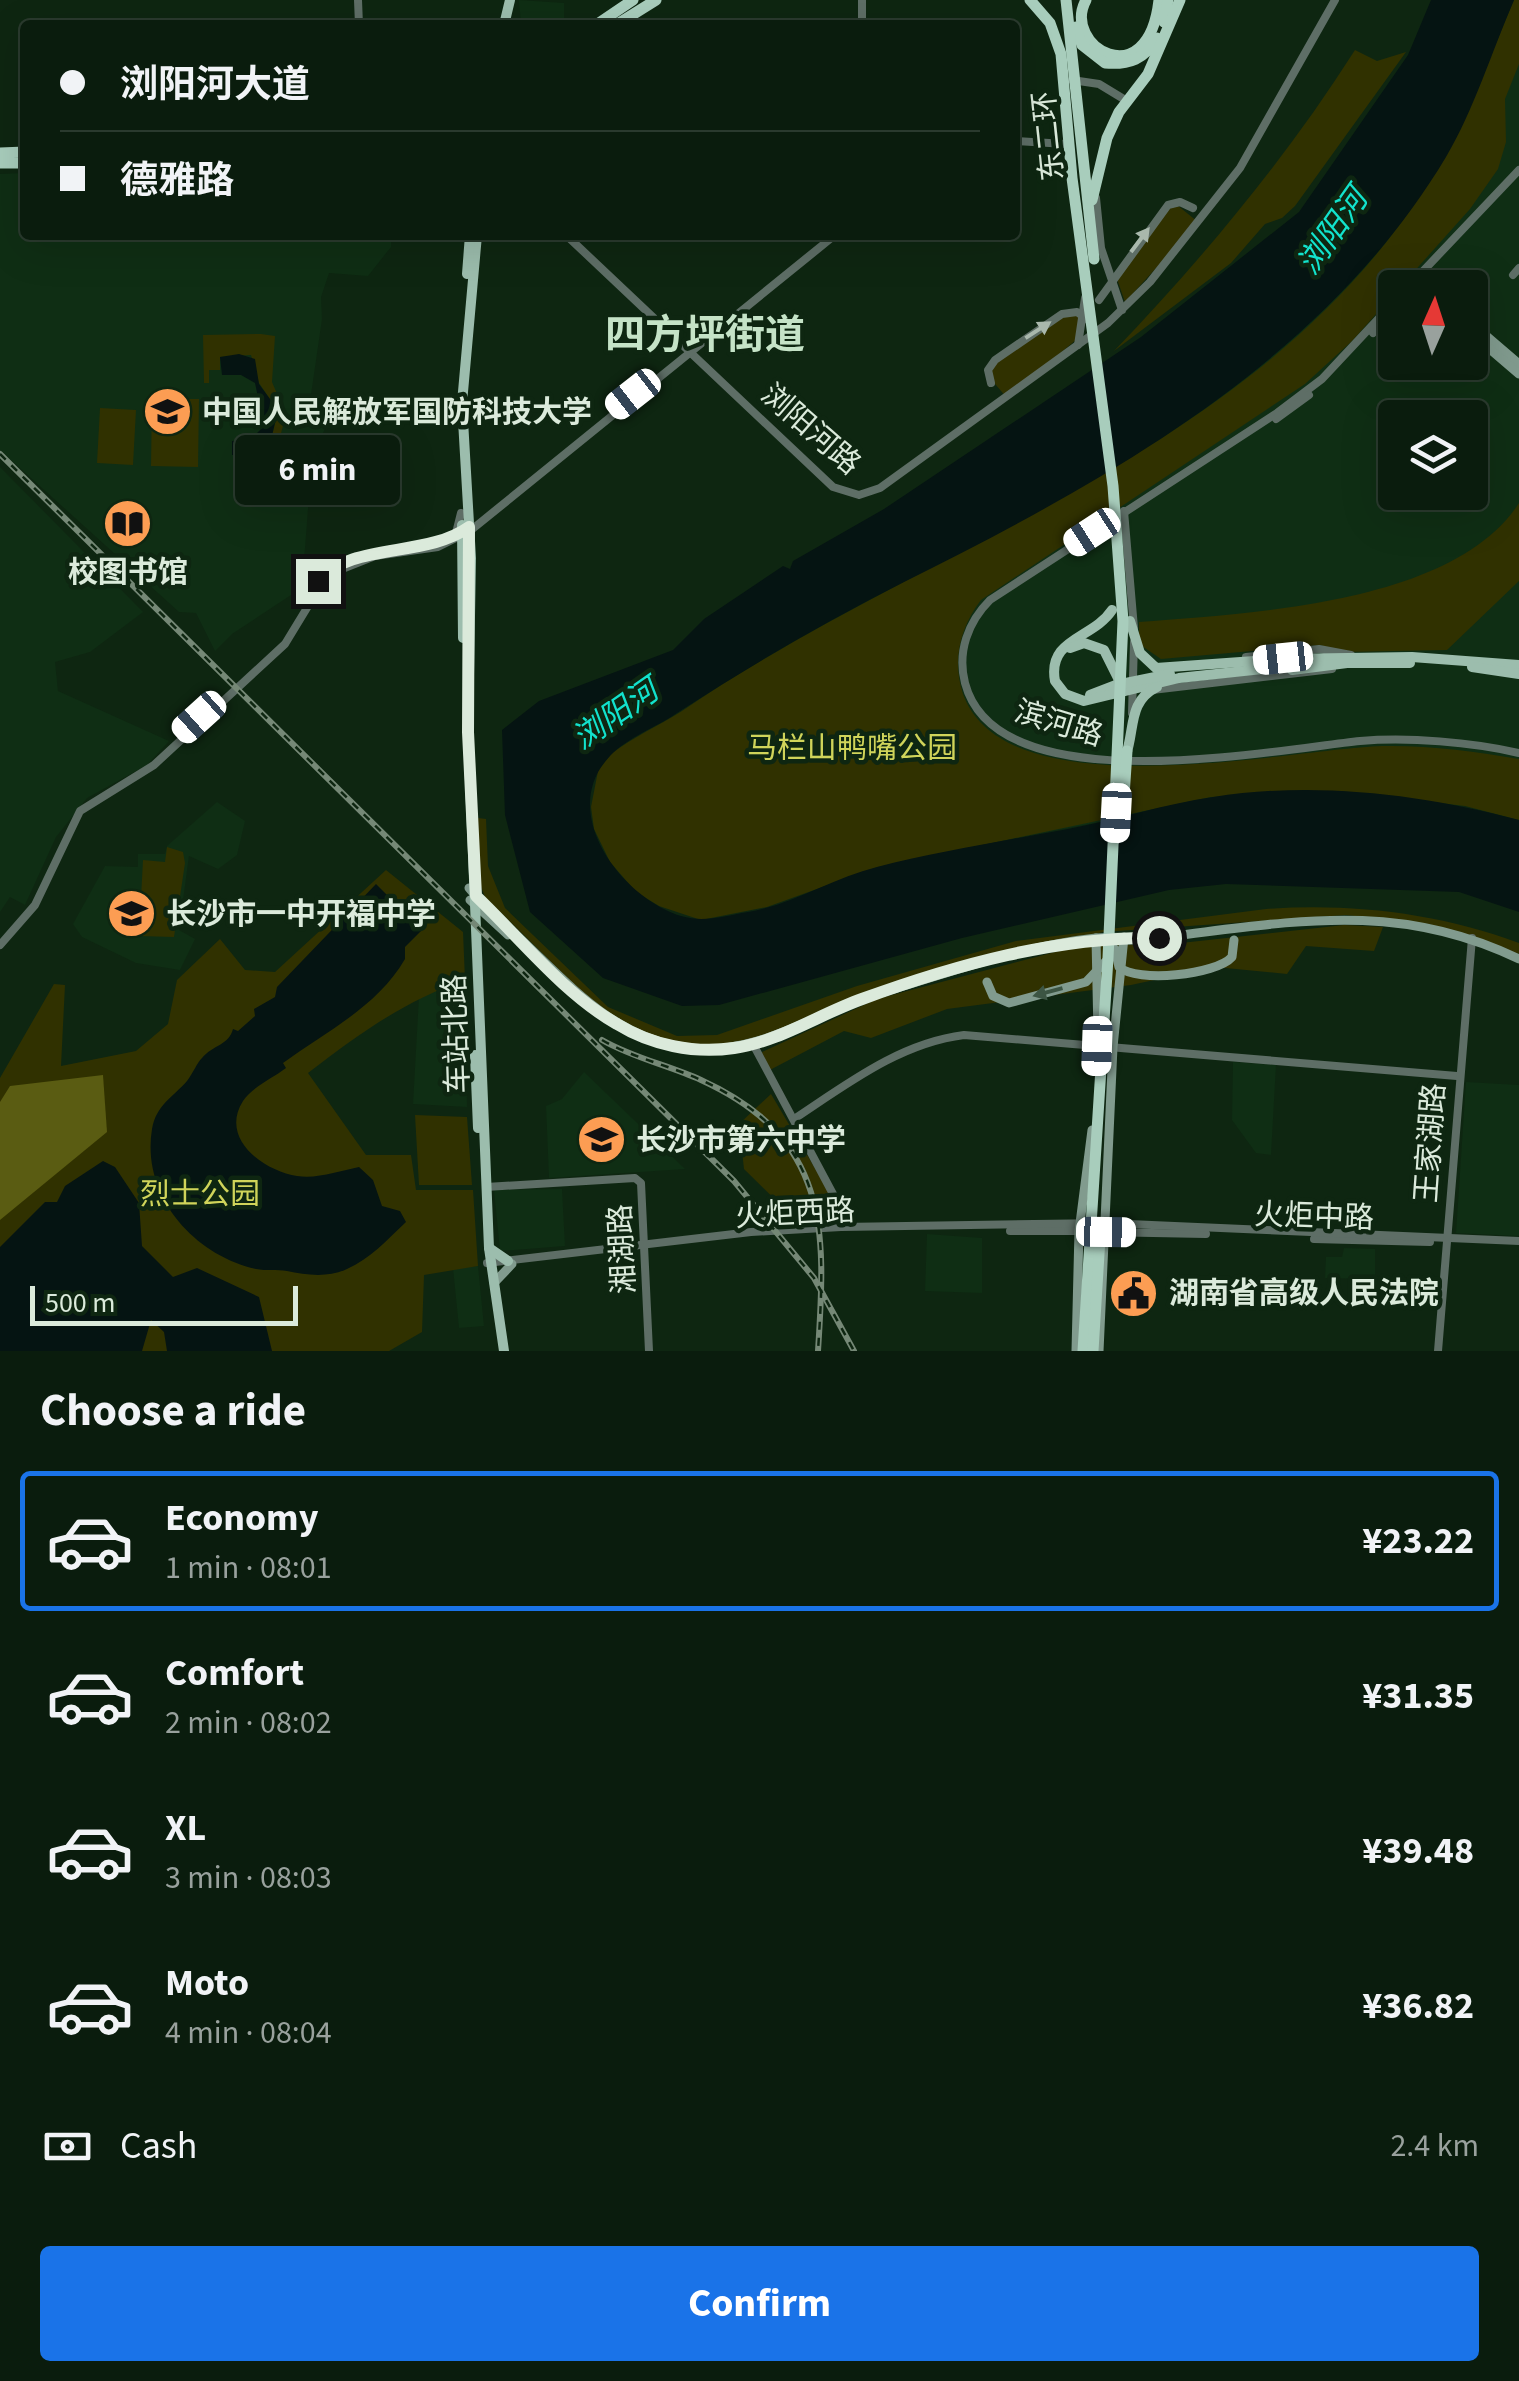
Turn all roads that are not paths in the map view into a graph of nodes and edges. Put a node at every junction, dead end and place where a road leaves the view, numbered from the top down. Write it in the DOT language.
graph roads {
  1 [pos="634,0"];
  2 [pos="656,0"];
  3 [pos="1028,0"];
  4 [pos="1064,0"];
  5 [pos="1086,0"];
  6 [pos="1159,0"];
  7 [pos="1177,0"];
  8 [pos="1337,0"];
  9 [pos="604,20"];
  10 [pos="624,20"];
  11 [pos="1163,27"];
  12 [pos="1060,80"];
  13 [pos="1131,104"];
  14 [pos="1020,142"];
  15 [pos="1066,144"];
  16 [pos="1518,172"];
  17 [pos="1084,205"];
  18 [pos="1204,218"];
  19 [pos="473,240"];
  20 [pos="571,240"];
  21 [pos="828,240"];
  22 [pos="1428,270"];
  23 [pos="1096,274"];
  24 [pos="1099,300"];
  25 [pos="1122,310"];
  26 [pos="1378,319"];
  27 [pos="1378,326"];
  28 [pos="1488,337"];
  29 [pos="1096,338"];
  30 [pos="1078,345"];
  31 [pos="1488,347"];
  32 [pos="692,352"];
  33 [pos="1519,364"];
  34 [pos="1519,374"];
  35 [pos="1002,404"];
  36 [pos="465,513"];
  37 [pos="1121,516"];
  38 [pos="481,518"];
  39 [pos="464,532"];
  40 [pos="1118,547"];
  41 [pos="1130,620"];
  42 [pos="1352,659"];
  43 [pos="1289,664"];
  44 [pos="1134,666"];
  45 [pos="1519,666"];
  46 [pos="1519,674"];
  47 [pos="1133,694"];
  48 [pos="1519,751"];
  49 [pos="1125,757"];
  50 [pos="473,898"];
  51 [pos="1234,932"];
  52 [pos="1472,940"];
  53 [pos="1096,941"];
  54 [pos="0,944"];
  55 [pos="1118,947"];
  56 [pos="1519,962"];
  57 [pos="984,966"];
  58 [pos="1097,1046"];
  59 [pos="754,1047"];
  60 [pos="1113,1047"];
  61 [pos="1457,1076"];
  62 [pos="794,1119"];
  63 [pos="486,1187"];
  64 [pos="1093,1226"];
  65 [pos="841,1230"];
  66 [pos="1445,1240"];
  67 [pos="1519,1242"];
  68 [pos="489,1248"];
  69 [pos="646,1249"];
  70 [pos="510,1262"];
  71 [pos="489,1265"];
  72 [pos="493,1286"];
  73 [pos="1085,1350"];
  74 [pos="501,1351"];
  75 [pos="649,1351"];
  76 [pos="1438,1351"];
  1 -- 9 [label="highway"];
  2 -- 10 [label="highway"];
  3 -- 12 [label="street"];
  3 -- 17 [label="highway, bridge"];
  4 -- 11 [label="highway, bridge"];
  4 -- 17 [label="highway, bridge"];
  5 -- 6 [label="highway"];
  7 -- 11 [label="highway"];
  7 -- 13 [label="street"];
  7 -- 23 [label="highway, bridge"];
  8 -- 18 [label="street"];
  11 -- 17 [label="highway, bridge"];
  12 -- 13 [label="street"];
  12 -- 15 [label="street"];
  13 -- 25 [label="street"];
  14 -- 15 [label="street"];
  15 -- 30 [label="street"];
  16 -- 22 [label="street"];
  17 -- 23 [label="highway, bridge"];
  17 -- 29 [label="highway, bridge"];
  24 -- 18 [label="street, one-way, bridge"];
  18 -- 25 [label="street"];
  19 -- 36 [label="main road, 车站北路"];
  20 -- 32 [label="street, 浏阳河路"];
  21 -- 32 [label="street"];
  23 -- 24 [label="highway"];
  24 -- 41 [label="highway, bridge"];
  25 -- 30 [label="street"];
  26 -- 37 [label="street, 滨河路"];
  27 -- 37 [label="street, 滨河路"];
  28 -- 33 [label="main road"];
  35 -- 29 [label="street, one-way, bridge"];
  29 -- 40 [label="highway, bridge"];
  30 -- 35 [label="street"];
  31 -- 34 [label="main road"];
  32 -- 35 [label="street, 浏阳河路"];
  32 -- 38 [label="street"];
  32 -- 39 [label="street"];
  36 -- 38 [label="main road"];
  36 -- 39 [label="main road, 车站北路"];
  37 -- 44 [label="street"];
  37 -- 49 [label="street"];
  37 -- 49 [label="street, 滨河路"];
  38 -- 39 [label="street"];
  39 -- 50 [label="main road, 车站北路"];
  39 -- 54 [label="street"];
  40 -- 43 [label="main road, bridge"];
  40 -- 49 [label="highway, bridge"];
  41 -- 43 [label="main road, bridge"];
  41 -- 49 [label="highway, bridge"];
  42 -- 43 [label="main road"];
  42 -- 44 [label="street"];
  42 -- 45 [label="main road"];
  42 -- 46 [label="main road"];
  42 -- 47 [label="street"];
  43 -- 49 [label="main road, bridge"];
  43 -- 49 [label="main road, bridge"];
  44 -- 47 [label="street"];
  47 -- 49 [label="street"];
  48 -- 49 [label="street, 滨河路"];
  49 -- 55 [label="highway, bridge"];
  50 -- 59 [label="main road"];
  50 -- 63 [label="main road, 车站北路"];
  50 -- 71 [label="main road, 车站北路"];
  51 -- 52 [label="main road"];
  51 -- 55 [label="main road"];
  51 -- 55 [label="main road, bridge"];
  52 -- 56 [label="main road"];
  52 -- 61 [label="street, 王家湖路"];
  53 -- 55 [label="main road"];
  53 -- 57 [label="main road"];
  53 -- 58 [label="main road"];
  55 -- 57 [label="main road, one-way, bridge"];
  55 -- 60 [label="main road"];
  55 -- 64 [label="highway, bridge"];
  57 -- 59 [label="main road"];
  58 -- 60 [label="street"];
  58 -- 62 [label="street"];
  58 -- 64 [label="main road"];
  59 -- 62 [label="street"];
  60 -- 61 [label="street"];
  60 -- 64 [label="main road"];
  61 -- 66 [label="street, 王家湖路"];
  62 -- 65 [label="street"];
  63 -- 68 [label="main road, 车站北路"];
  63 -- 69 [label="street, 湘湖路"];
  64 -- 65 [label="street, 火炬西路"];
  64 -- 66 [label="street, 火炬中路"];
  64 -- 73 [label="highway, bridge"];
  64 -- 73 [label="main road"];
  65 -- 69 [label="street, 火炬西路"];
  66 -- 67 [label="street, 火炬中路"];
  66 -- 76 [label="street, 王家湖路"];
  68 -- 70 [label="main road"];
  68 -- 71 [label="main road, 车站北路"];
  69 -- 70 [label="street, 火炬西路"];
  69 -- 75 [label="street, 湘湖路"];
  70 -- 71 [label="street, 火炬西路"];
  70 -- 72 [label="main road"];
  71 -- 72 [label="main road, 车站北路"];
  71 -- 74 [label="main road, 车站北路"];
  72 -- 74 [label="main road, 车站北路"];
}
